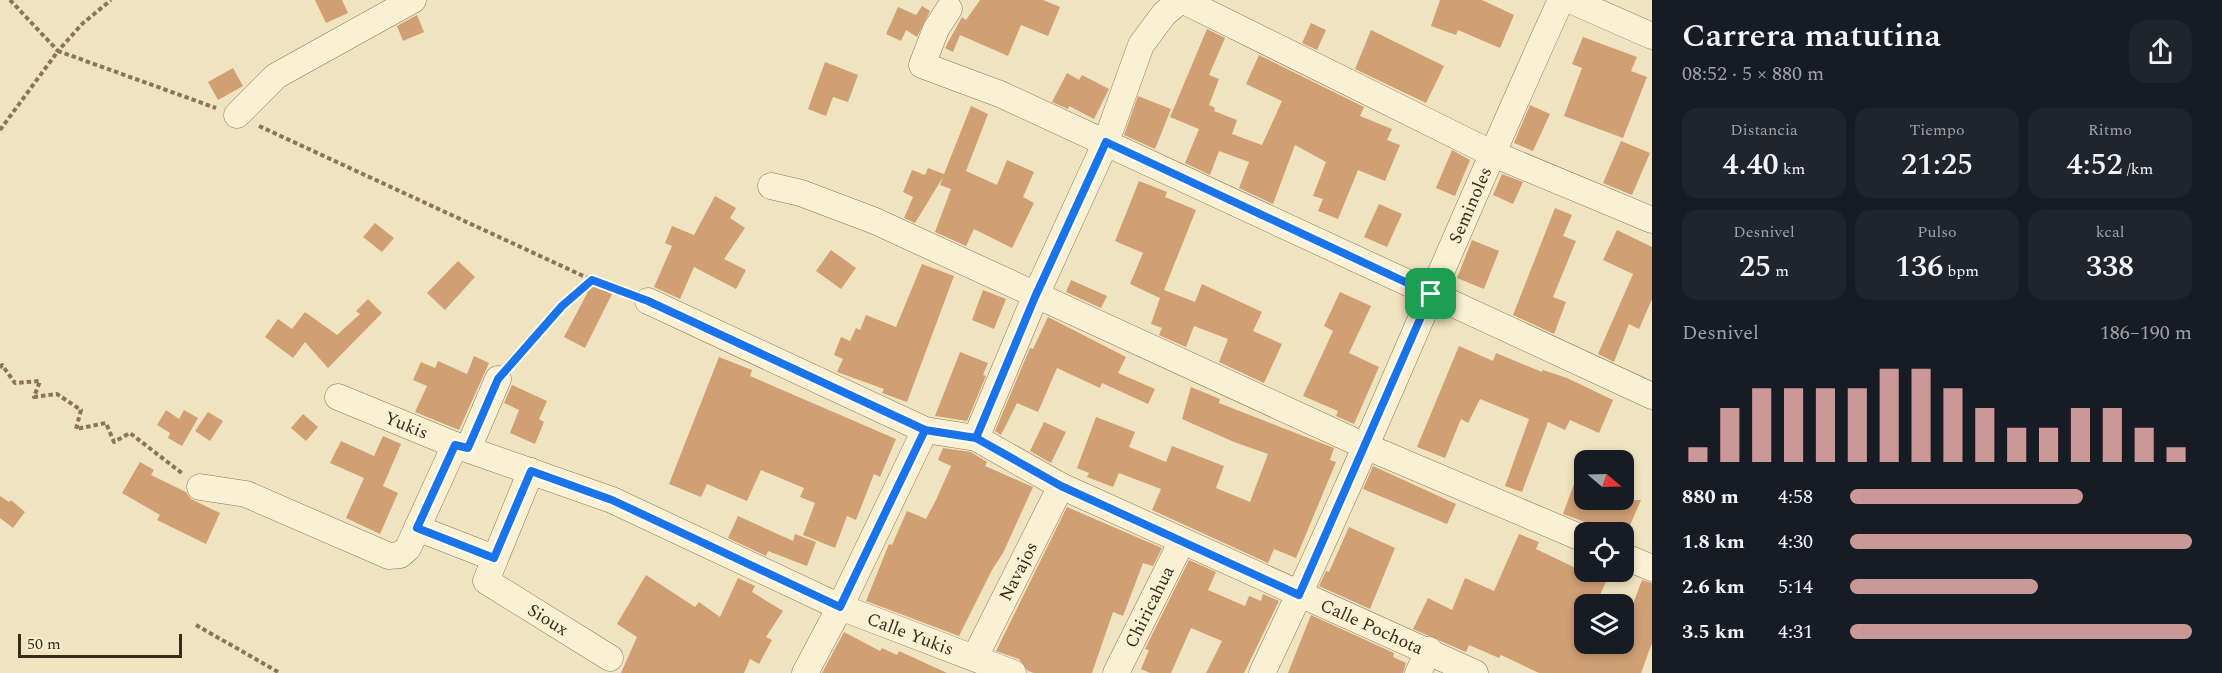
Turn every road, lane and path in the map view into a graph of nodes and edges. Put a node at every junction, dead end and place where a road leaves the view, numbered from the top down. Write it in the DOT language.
graph roads {
  1 [pos="10,0"];
  2 [pos="111,0"];
  3 [pos="413,0"];
  4 [pos="1182,0"];
  5 [pos="1561,0"];
  6 [pos="1570,0"];
  7 [pos="949,9"];
  8 [pos="1652,36"];
  9 [pos="58,51"];
  10 [pos="237,115"];
  11 [pos="0,130"];
  12 [pos="1106,142"];
  13 [pos="1491,153"];
  14 [pos="771,186"];
  15 [pos="1652,220"];
  16 [pos="592,280"];
  17 [pos="1431,294"];
  18 [pos="1035,297"];
  19 [pos="648,301"];
  20 [pos="0,368"];
  21 [pos="498,379"];
  22 [pos="1652,396"];
  23 [pos="338,398"];
  24 [pos="925,430"];
  25 [pos="976,438"];
  26 [pos="1365,446"];
  27 [pos="462,447"];
  28 [pos="531,471"];
  29 [pos="1061,486"];
  30 [pos="200,487"];
  31 [pos="612,500"];
  32 [pos="417,528"];
  33 [pos="1574,535"];
  34 [pos="1182,541"];
  35 [pos="1634,561"];
  36 [pos="1652,568"];
  37 [pos="490,570"];
  38 [pos="1299,595"];
  39 [pos="840,607"];
  40 [pos="196,625"];
  41 [pos="1429,650"];
  42 [pos="975,657"];
  43 [pos="610,658"];
  44 [pos="280,673"];
  45 [pos="804,673"];
  46 [pos="1013,673"];
  47 [pos="1116,673"];
  48 [pos="1262,673"];
  49 [pos="1418,673"];
  50 [pos="1476,673"];
  1 -- 9 [label="path"];
  2 -- 9 [label="path"];
  3 -- 10 [label="street"];
  4 -- 12 [label="street"];
  4 -- 13 [label="street"];
  5 -- 13 [label="street, Seminoles"];
  6 -- 8 [label="street"];
  7 -- 12 [label="street"];
  9 -- 10 [label="path"];
  9 -- 11 [label="path"];
  10 -- 16 [label="path"];
  12 -- 17 [label="street"];
  12 -- 18 [label="street"];
  13 -- 15 [label="street"];
  13 -- 17 [label="street, Seminoles"];
  14 -- 18 [label="street"];
  16 -- 19 [label="path"];
  16 -- 21 [label="path"];
  17 -- 22 [label="street"];
  17 -- 26 [label="street, Seminoles"];
  18 -- 25 [label="street"];
  18 -- 26 [label="street"];
  19 -- 24 [label="street, Calle Pochota"];
  20 -- 30 [label="path"];
  21 -- 27 [label="street"];
  23 -- 27 [label="street, Yukis"];
  24 -- 25 [label="street, Calle Pochota"];
  24 -- 39 [label="street"];
  25 -- 29 [label="street, Calle Pochota"];
  26 -- 33 [label="street"];
  26 -- 38 [label="street, Seminoles"];
  27 -- 28 [label="street, Yukis"];
  27 -- 32 [label="street"];
  28 -- 31 [label="street, Yukis"];
  28 -- 37 [label="street"];
  29 -- 34 [label="street, Calle Pochota"];
  29 -- 42 [label="street, Navajos"];
  30 -- 32 [label="street"];
  31 -- 39 [label="street, Calle Yukis"];
  32 -- 37 [label="street, Sioux"];
  34 -- 38 [label="street, Calle Pochota"];
  34 -- 47 [label="street, Chiricahua"];
  35 -- 36 [label="street"];
  37 -- 43 [label="street, Sioux"];
  38 -- 41 [label="street, Calle Pochota"];
  38 -- 48 [label="street, Seminoles"];
  39 -- 42 [label="street, Calle Yukis"];
  39 -- 45 [label="street"];
  40 -- 44 [label="path"];
  41 -- 49 [label="street"];
  41 -- 50 [label="street, Calle Pochota"];
  42 -- 46 [label="street, Calle Yukis"];
}
